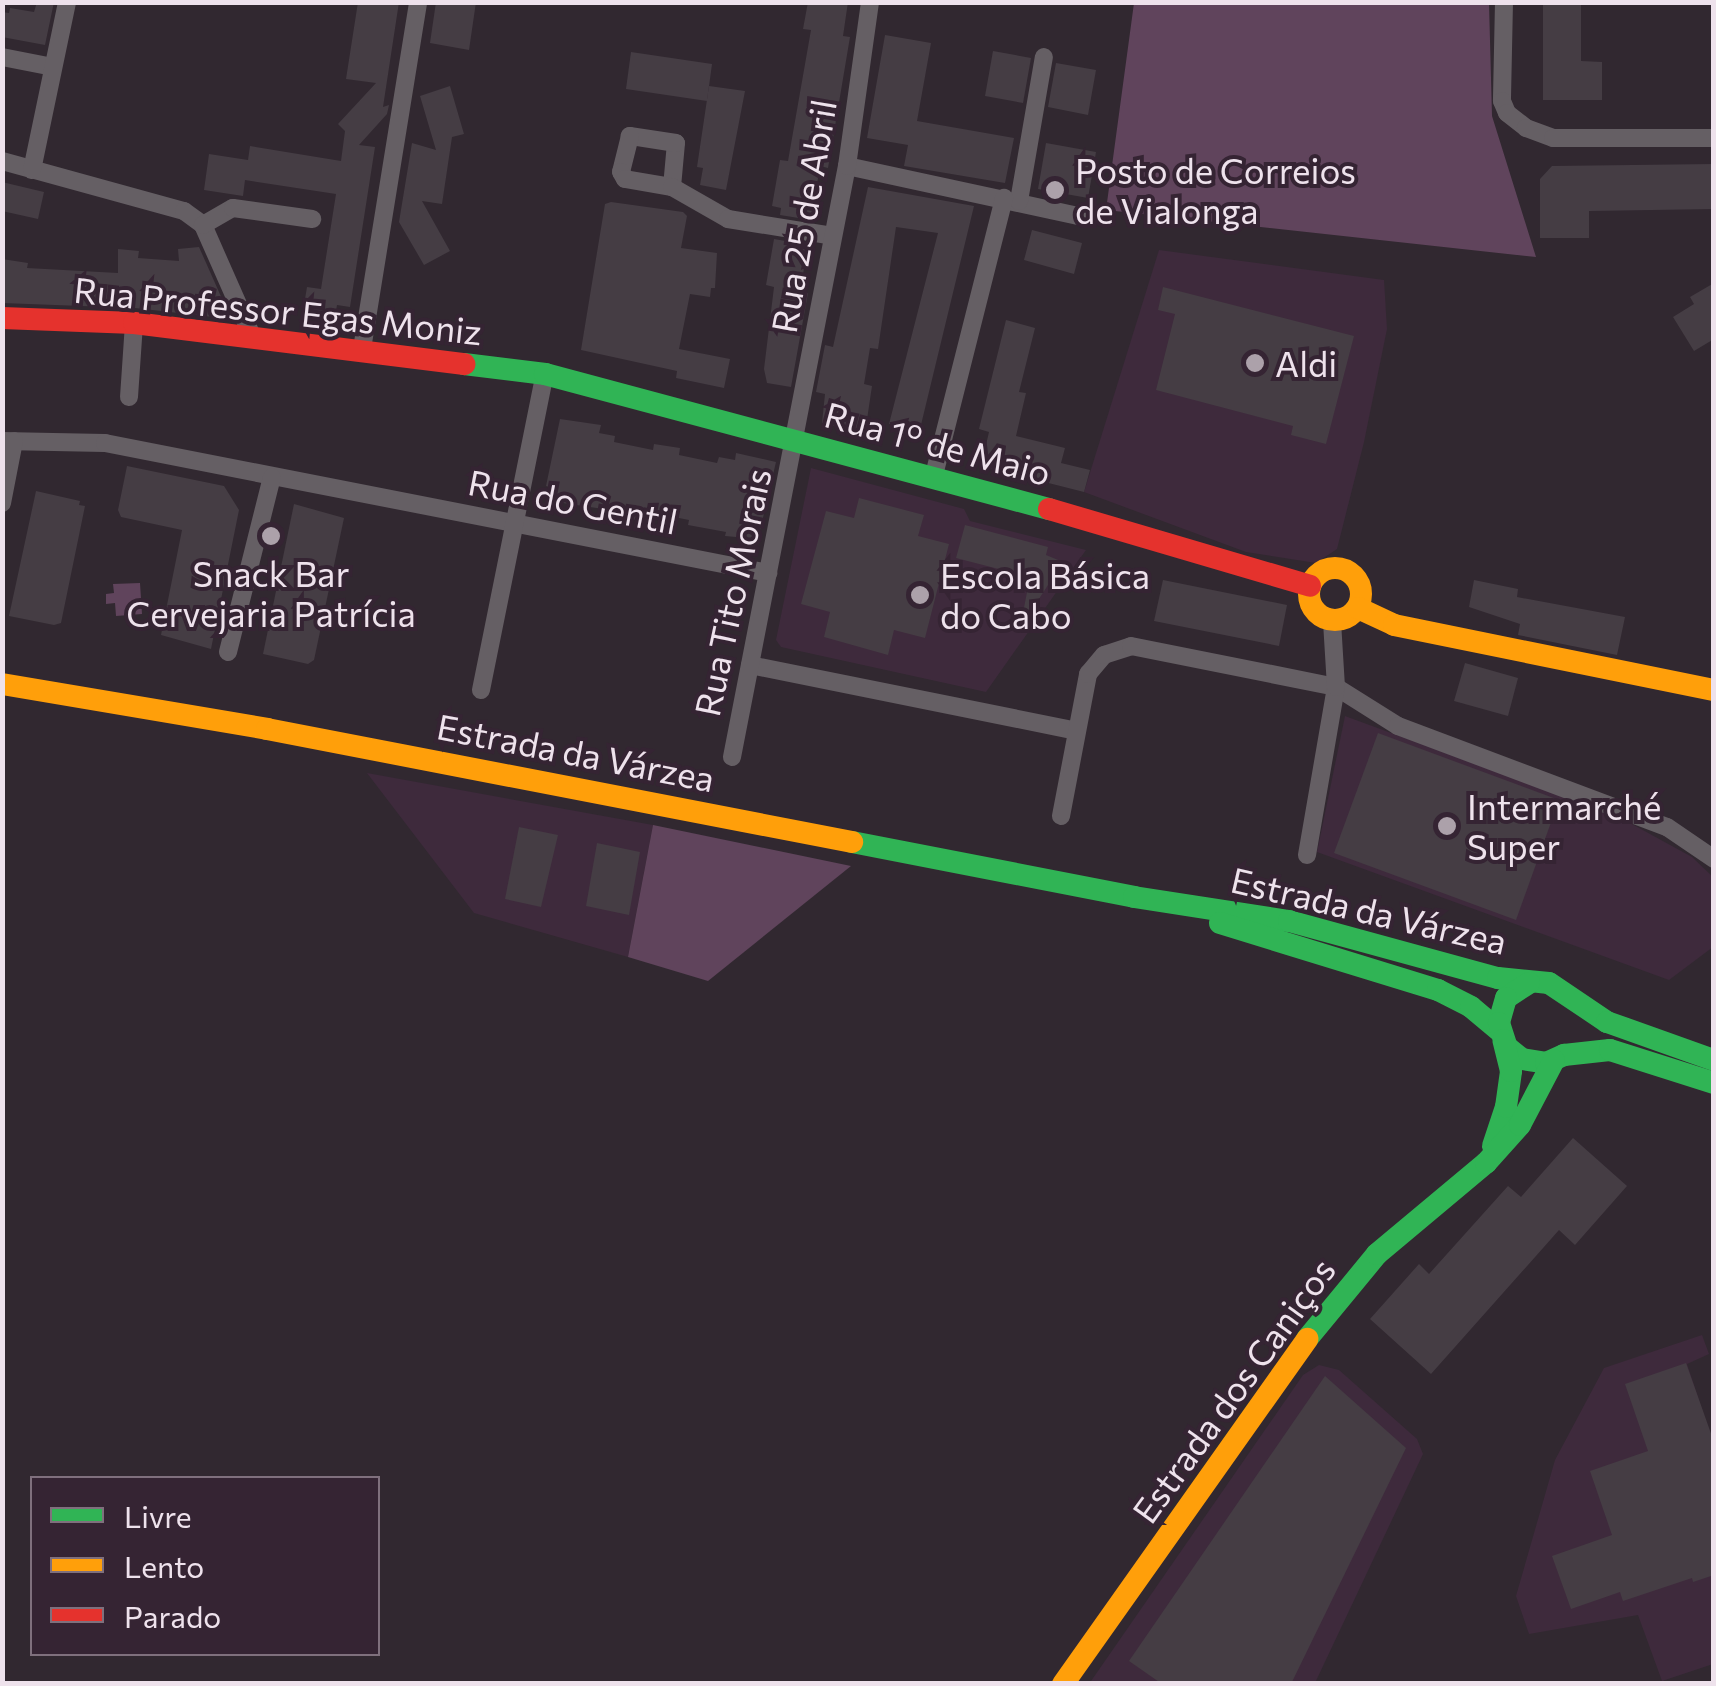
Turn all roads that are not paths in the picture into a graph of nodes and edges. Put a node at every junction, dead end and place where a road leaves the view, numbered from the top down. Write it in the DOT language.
graph roads {
  1 [pos="67,2"];
  2 [pos="418,2"];
  3 [pos="870,2"];
  4 [pos="1504,2"];
  5 [pos="1044,56"];
  6 [pos="2,57"];
  7 [pos="53,67"];
  8 [pos="1714,138"];
  9 [pos="2,161"];
  10 [pos="847,166"];
  11 [pos="32,170"];
  12 [pos="672,187"];
  13 [pos="1012,200"];
  14 [pos="1082,217"];
  15 [pos="312,219"];
  16 [pos="203,226"];
  17 [pos="832,236"];
  18 [pos="2,318"];
  19 [pos="134,323"];
  20 [pos="252,336"];
  21 [pos="362,350"];
  22 [pos="545,374"];
  23 [pos="129,397"];
  24 [pos="797,440"];
  25 [pos="8,441"];
  26 [pos="272,476"];
  27 [pos="934,476"];
  28 [pos="2,503"];
  29 [pos="516,522"];
  30 [pos="768,573"];
  31 [pos="1310,586"];
  32 [pos="1358,608"];
  33 [pos="1332,621"];
  34 [pos="228,652"];
  35 [pos="750,666"];
  36 [pos="2,684"];
  37 [pos="1336,687"];
  38 [pos="481,690"];
  39 [pos="1714,690"];
  40 [pos="1076,732"];
  41 [pos="732,758"];
  42 [pos="1060,816"];
  43 [pos="1308,855"];
  44 [pos="1714,858"];
  45 [pos="1134,896"];
  46 [pos="1530,983"];
  47 [pos="1573,998"];
  48 [pos="1501,1035"];
  49 [pos="1559,1058"];
  50 [pos="1714,1060"];
  51 [pos="1714,1084"];
  52 [pos="1486,1163"];
  53 [pos="1063,1684"];
  1 -- 7 [label="street"];
  2 -- 21 [label="street"];
  3 -- 10 [label="street, Rua 25 de Abril"];
  4 -- 8 [label="street"];
  5 -- 13 [label="street"];
  6 -- 7 [label="street"];
  7 -- 11 [label="street"];
  9 -- 11 [label="street"];
  10 -- 13 [label="street"];
  10 -- 17 [label="street, Rua 25 de Abril"];
  11 -- 16 [label="street"];
  12 -- 17 [label="street"];
  13 -- 14 [label="street"];
  13 -- 27 [label="street"];
  15 -- 16 [label="street"];
  16 -- 20 [label="street"];
  17 -- 24 [label="street, Rua 25 de Abril"];
  18 -- 19 [label="street, Rua Professor Egas Moniz"];
  19 -- 20 [label="street, Rua Professor Egas Moniz"];
  19 -- 23 [label="street"];
  20 -- 21 [label="street, Rua Professor Egas Moniz"];
  21 -- 22 [label="street, Rua Professor Egas Moniz"];
  22 -- 24 [label="street, Rua 1º de Maio"];
  22 -- 29 [label="street"];
  24 -- 27 [label="street, Rua 1º de Maio"];
  24 -- 30 [label="street, Rua Tito Morais"];
  25 -- 26 [label="street, Rua do Gentil"];
  25 -- 28 [label="street"];
  26 -- 29 [label="street, Rua do Gentil"];
  26 -- 34 [label="street"];
  27 -- 31 [label="street, Rua 1º de Maio"];
  29 -- 30 [label="street, Rua do Gentil"];
  29 -- 38 [label="street"];
  30 -- 35 [label="street, Rua Tito Morais"];
  31 -- 32 [label="street"];
  31 -- 33 [label="street"];
  32 -- 33 [label="street"];
  32 -- 39 [label="street"];
  33 -- 37 [label="street"];
  35 -- 40 [label="street"];
  35 -- 41 [label="street, Rua Tito Morais"];
  36 -- 45 [label="street, Estrada da Várzea"];
  37 -- 40 [label="street"];
  37 -- 43 [label="street"];
  37 -- 44 [label="street"];
  40 -- 42 [label="street"];
  45 -- 46 [label="street, Estrada da Várzea"];
  45 -- 48 [label="street, Estrada da Várzea"];
  46 -- 47 [label="street, Estrada da Várzea"];
  46 -- 48 [label="street, Estrada da Várzea"];
  47 -- 49 [label="street"];
  47 -- 50 [label="street, Estrada da Várzea"];
  48 -- 49 [label="street, Estrada da Várzea"];
  48 -- 52 [label="street"];
  49 -- 51 [label="street, Estrada da Várzea"];
  49 -- 52 [label="street, Estrada dos Caniços"];
  52 -- 53 [label="street, Estrada dos Caniços"];
}
